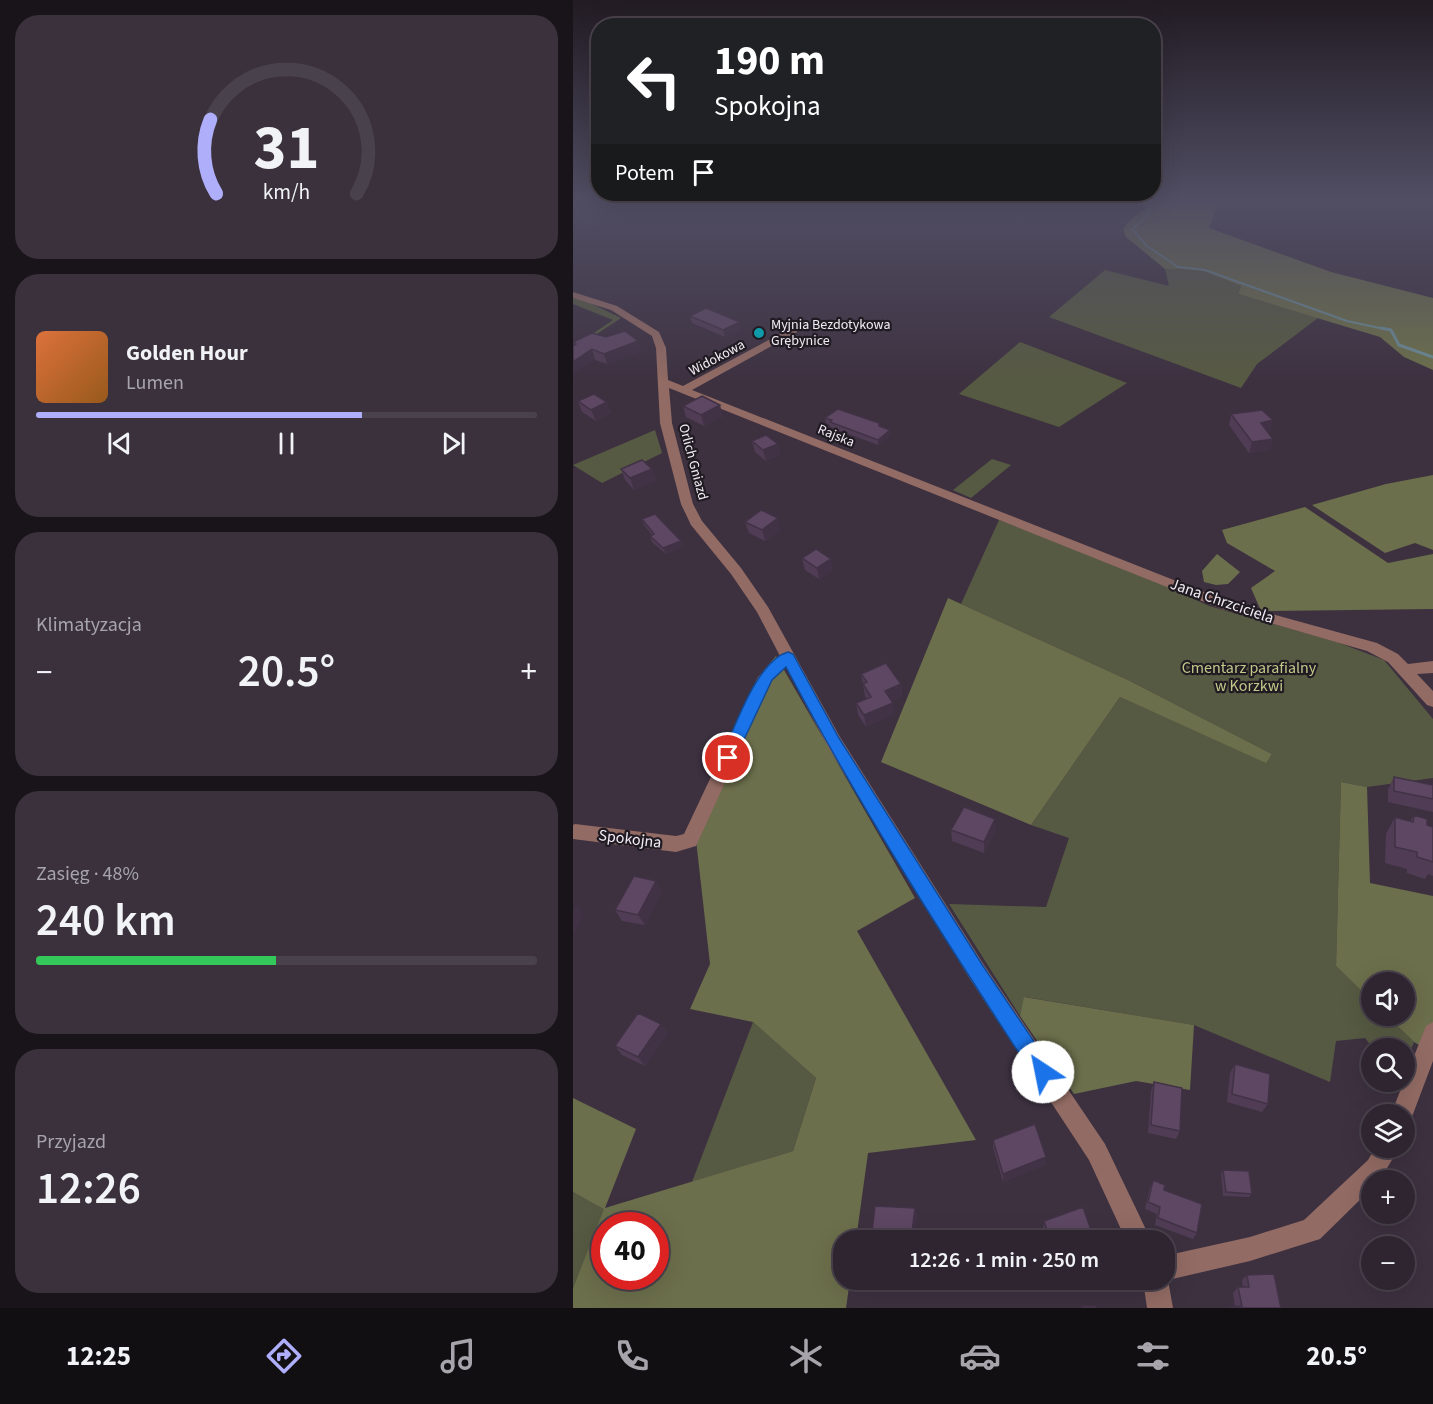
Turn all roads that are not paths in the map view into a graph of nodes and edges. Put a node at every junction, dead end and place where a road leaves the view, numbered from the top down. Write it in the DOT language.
graph roads {
  1 [pos="573,295"];
  2 [pos="794,330"];
  3 [pos="664,382"];
  4 [pos="684,390"];
  5 [pos="998,516"];
  6 [pos="789,659"];
  7 [pos="1433,667"];
  8 [pos="1405,670"];
  9 [pos="1433,701"];
  10 [pos="575,832"];
  11 [pos="1433,1033"];
  12 [pos="1406,1104"];
  13 [pos="1381,1158"];
  14 [pos="1134,1230"];
  15 [pos="1175,1265"];
  16 [pos="1157,1290"];
  17 [pos="1160,1308"];
  1 -- 3 [label="street, Orlich Gniazd"];
  2 -- 4 [label="street, Widokowa"];
  3 -- 4 [label="street, Rajska"];
  3 -- 6 [label="street, Orlich Gniazd"];
  4 -- 5 [label="street, Rajska"];
  5 -- 8 [label="street, Jana Chrzciciela"];
  6 -- 10 [label="street, Spokojna"];
  6 -- 14 [label="street, Orlich Gniazd"];
  7 -- 8 [label="street"];
  8 -- 9 [label="street, Jana Chrzciciela"];
  11 -- 12 [label="street"];
  13 -- 15 [label="street"];
  16 -- 17 [label="street"];
}
